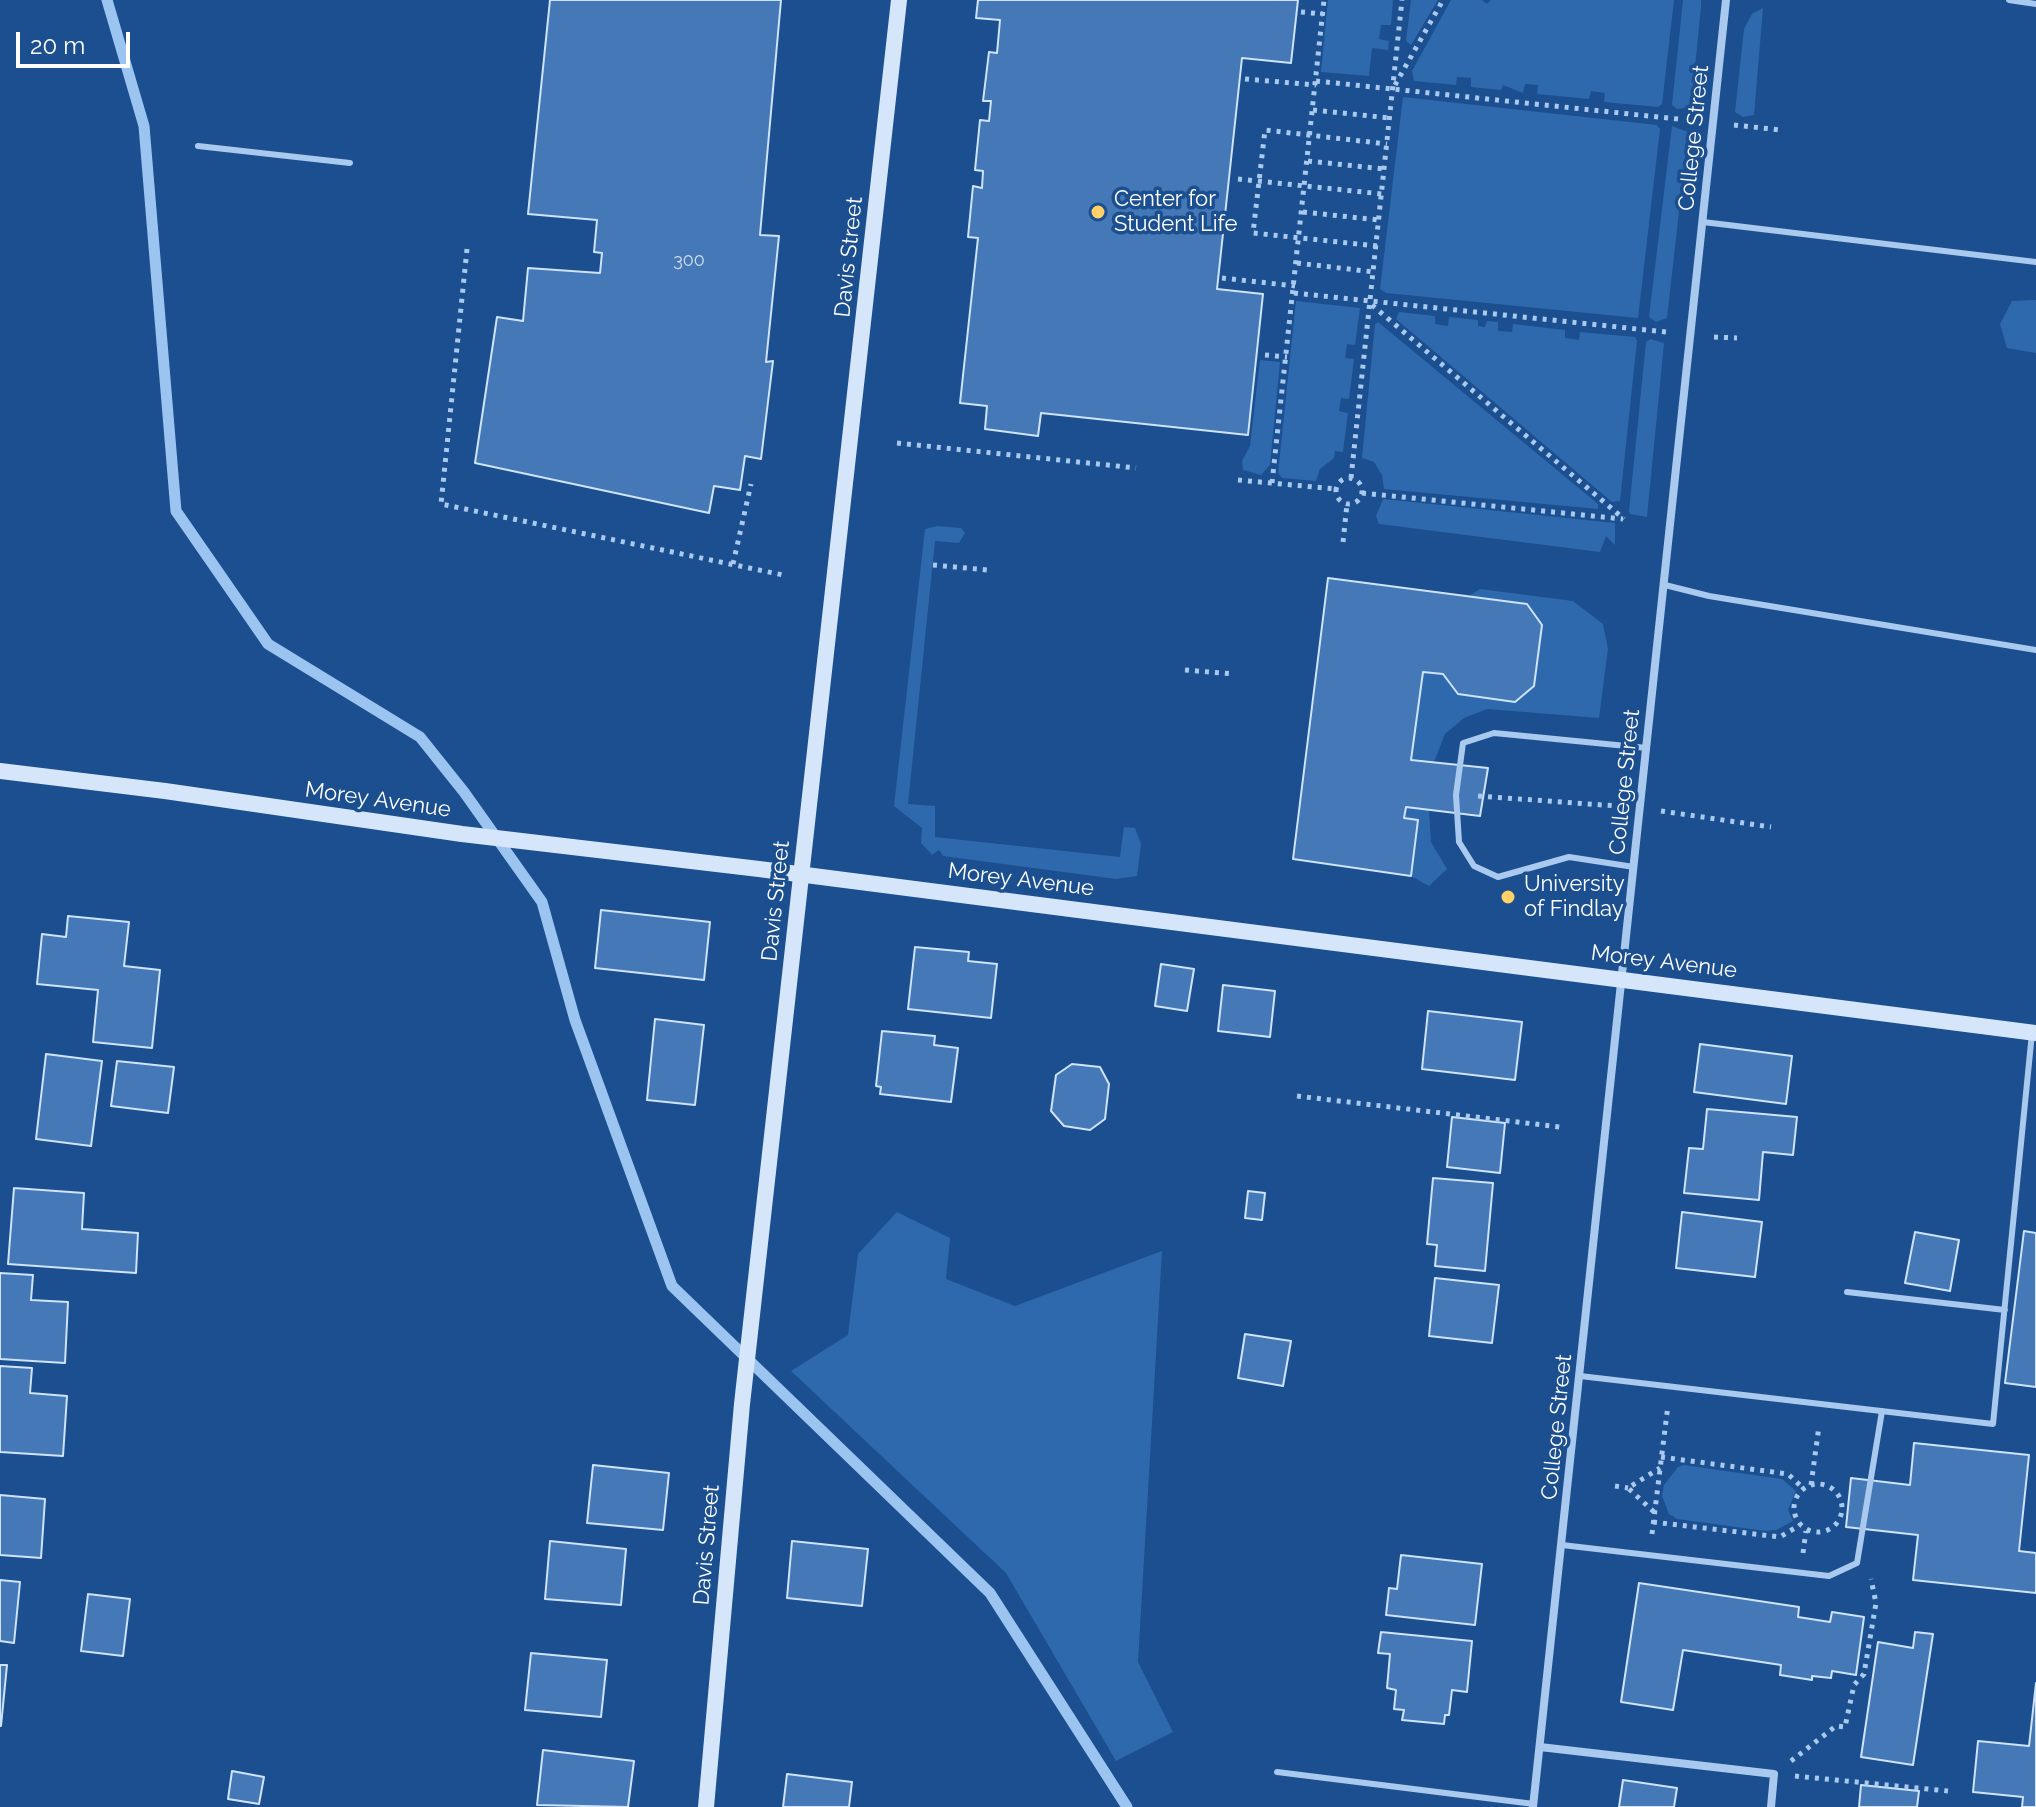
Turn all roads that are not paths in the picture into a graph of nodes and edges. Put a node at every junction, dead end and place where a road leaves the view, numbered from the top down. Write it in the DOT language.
graph roads {
  1 [pos="899,0"];
  2 [pos="1726,0"];
  3 [pos="2009,0"];
  4 [pos="2036,4"];
  5 [pos="198,146"];
  6 [pos="350,163"];
  7 [pos="1703,222"];
  8 [pos="2036,262"];
  9 [pos="1665,585"];
  10 [pos="2036,650"];
  11 [pos="1647,748"];
  12 [pos="0,771"];
  13 [pos="1634,867"];
  14 [pos="801,874"];
  15 [pos="1622,979"];
  16 [pos="2034,1033"];
  17 [pos="1847,1292"];
  18 [pos="2005,1310"];
  19 [pos="1580,1376"];
  20 [pos="1882,1411"];
  21 [pos="1562,1545"];
  22 [pos="1540,1747"];
  23 [pos="1277,1772"];
  24 [pos="1534,1805"];
  25 [pos="706,1807"];
  26 [pos="1771,1807"];
  1 -- 14 [label="street, Davis Street"];
  2 -- 7 [label="street, College Street"];
  3 -- 4 [label="lane"];
  5 -- 6 [label="lane"];
  7 -- 8 [label="lane"];
  7 -- 9 [label="street, College Street"];
  9 -- 10 [label="lane"];
  9 -- 11 [label="street, College Street"];
  11 -- 13 [label="street, College Street"];
  11 -- 13 [label="lane"];
  12 -- 14 [label="street, Morey Avenue"];
  13 -- 15 [label="street, College Street"];
  14 -- 15 [label="street, Morey Avenue"];
  14 -- 25 [label="street, Davis Street"];
  15 -- 16 [label="street, Morey Avenue"];
  15 -- 19 [label="street, College Street"];
  16 -- 18 [label="lane"];
  17 -- 18 [label="lane"];
  18 -- 20 [label="lane"];
  19 -- 20 [label="lane"];
  19 -- 21 [label="street, College Street"];
  20 -- 21 [label="lane"];
  21 -- 22 [label="street, College Street"];
  22 -- 24 [label="street, College Street"];
  22 -- 26 [label="street"];
  23 -- 24 [label="lane"];
}
